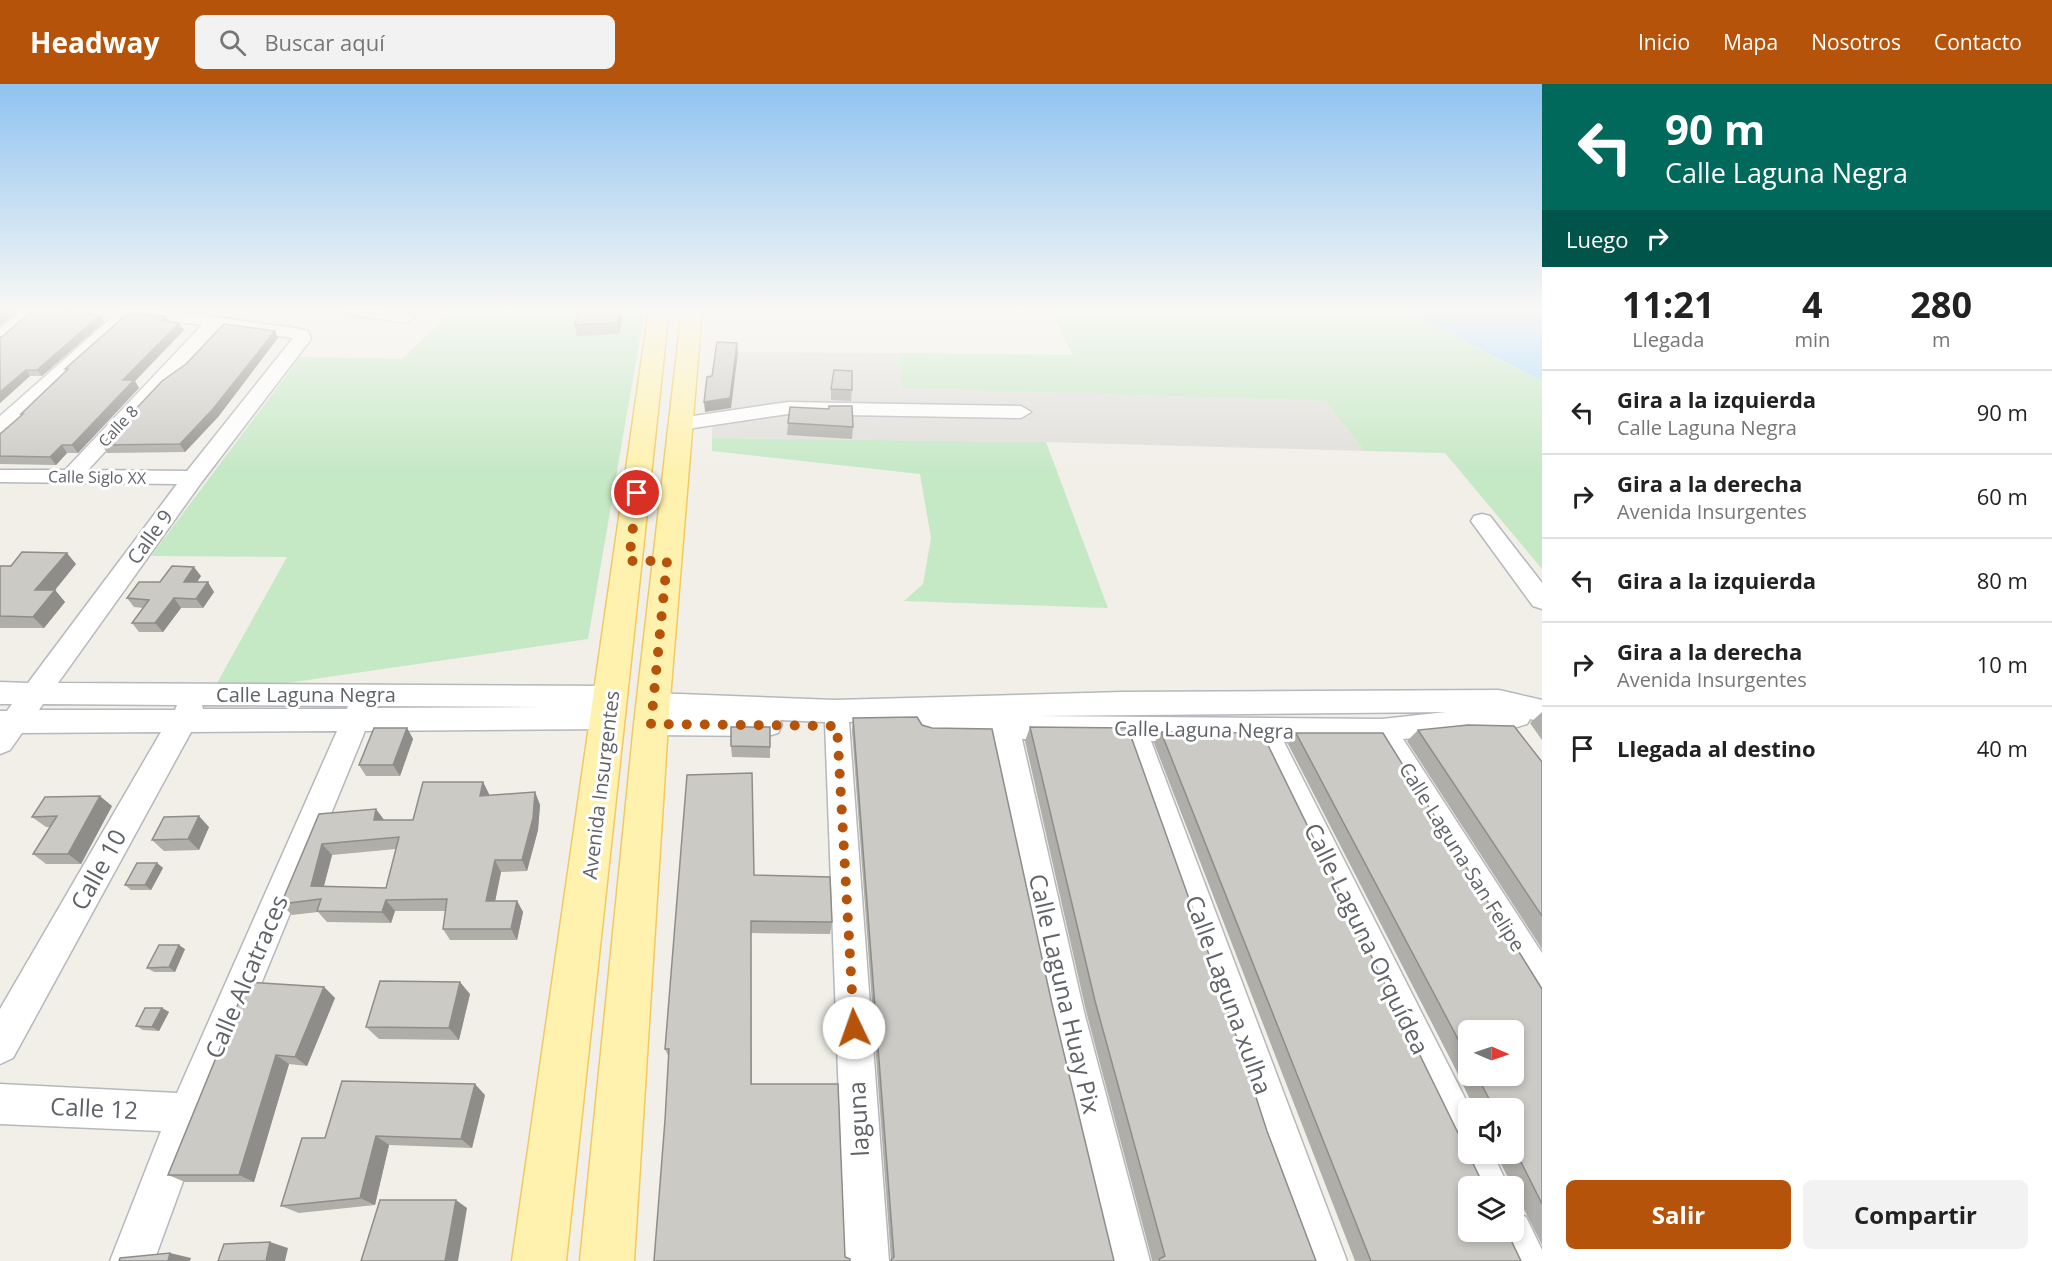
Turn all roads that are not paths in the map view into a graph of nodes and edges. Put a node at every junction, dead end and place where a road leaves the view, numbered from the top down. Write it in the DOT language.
graph roads {
  1 [pos="67,364"];
  2 [pos="176,364"];
  3 [pos="283,364"];
  4 [pos="652,364"];
  5 [pos="686,364"];
  6 [pos="1022,412"];
  7 [pos="680,424"];
  8 [pos="645,425"];
  9 [pos="0,427"];
  10 [pos="0,476"];
  11 [pos="71,476"];
  12 [pos="194,478"];
  13 [pos="1482,521"];
  14 [pos="629,561"];
  15 [pos="667,561"];
  16 [pos="1542,600"];
  17 [pos="0,693"];
  18 [pos="36,693"];
  19 [pos="190,708"];
  20 [pos="362,708"];
  21 [pos="611,708"];
  22 [pos="1540,710"];
  23 [pos="652,714"];
  24 [pos="1507,718"];
  25 [pos="837,726"];
  26 [pos="1005,727"];
  27 [pos="5,728"];
  28 [pos="1132,728"];
  29 [pos="1382,730"];
  30 [pos="1264,731"];
  31 [pos="1528,746"];
  32 [pos="1542,985"];
  33 [pos="0,1045"];
  34 [pos="0,1104"];
  35 [pos="188,1113"];
  36 [pos="1458,1126"];
  37 [pos="1516,1242"];
  38 [pos="132,1261"];
  39 [pos="539,1261"];
  40 [pos="608,1261"];
  41 [pos="867,1261"];
  42 [pos="1128,1261"];
  43 [pos="1325,1261"];
  44 [pos="1525,1261"];
  1 -- 9 [label="street"];
  2 -- 11 [label="street, Calle 8"];
  3 -- 12 [label="street, Calle 9"];
  4 -- 8 [label="main road, Avenida Insurgentes"];
  5 -- 7 [label="main road"];
  6 -- 7 [label="street"];
  7 -- 8 [label="main road"];
  7 -- 15 [label="main road"];
  8 -- 14 [label="main road, Avenida Insurgentes"];
  10 -- 11 [label="street, Calle Siglo XX"];
  11 -- 12 [label="street, Calle Siglo XX"];
  12 -- 18 [label="street, Calle 9"];
  13 -- 16 [label="street"];
  14 -- 15 [label="main road"];
  14 -- 21 [label="main road, Avenida Insurgentes"];
  15 -- 23 [label="main road"];
  17 -- 18 [label="street, Calle Laguna Negra"];
  18 -- 19 [label="street, Calle Laguna Negra"];
  18 -- 27 [label="street, Calle 9"];
  19 -- 20 [label="street, Calle Laguna Negra"];
  19 -- 27 [label="street, Calle Laguna Negra"];
  19 -- 33 [label="street, Calle 10"];
  20 -- 21 [label="street, Calle Laguna Negra"];
  20 -- 35 [label="street, Calle Alcatraces"];
  21 -- 39 [label="main road, Avenida Insurgentes"];
  22 -- 23 [label="street, Calle Laguna Negra"];
  22 -- 24 [label="street, Calle Laguna Negra"];
  23 -- 25 [label="street, Calle Laguna Negra"];
  23 -- 40 [label="main road"];
  24 -- 29 [label="street, Calle Laguna Negra"];
  24 -- 31 [label="street"];
  25 -- 26 [label="street, Calle Laguna Negra"];
  25 -- 41 [label="street, laguna"];
  26 -- 28 [label="street, Calle Laguna Negra"];
  26 -- 42 [label="street, Calle Laguna Huay Pix"];
  28 -- 30 [label="street, Calle Laguna Negra"];
  28 -- 43 [label="street, Calle Laguna xulha"];
  29 -- 30 [label="street, Calle Laguna Negra"];
  29 -- 32 [label="street, Calle Laguna San Felipe"];
  30 -- 36 [label="street, Calle Laguna Orquídea"];
  34 -- 35 [label="street, Calle 12"];
  35 -- 38 [label="street, Calle Alcatraces"];
  37 -- 44 [label="street"];
}
